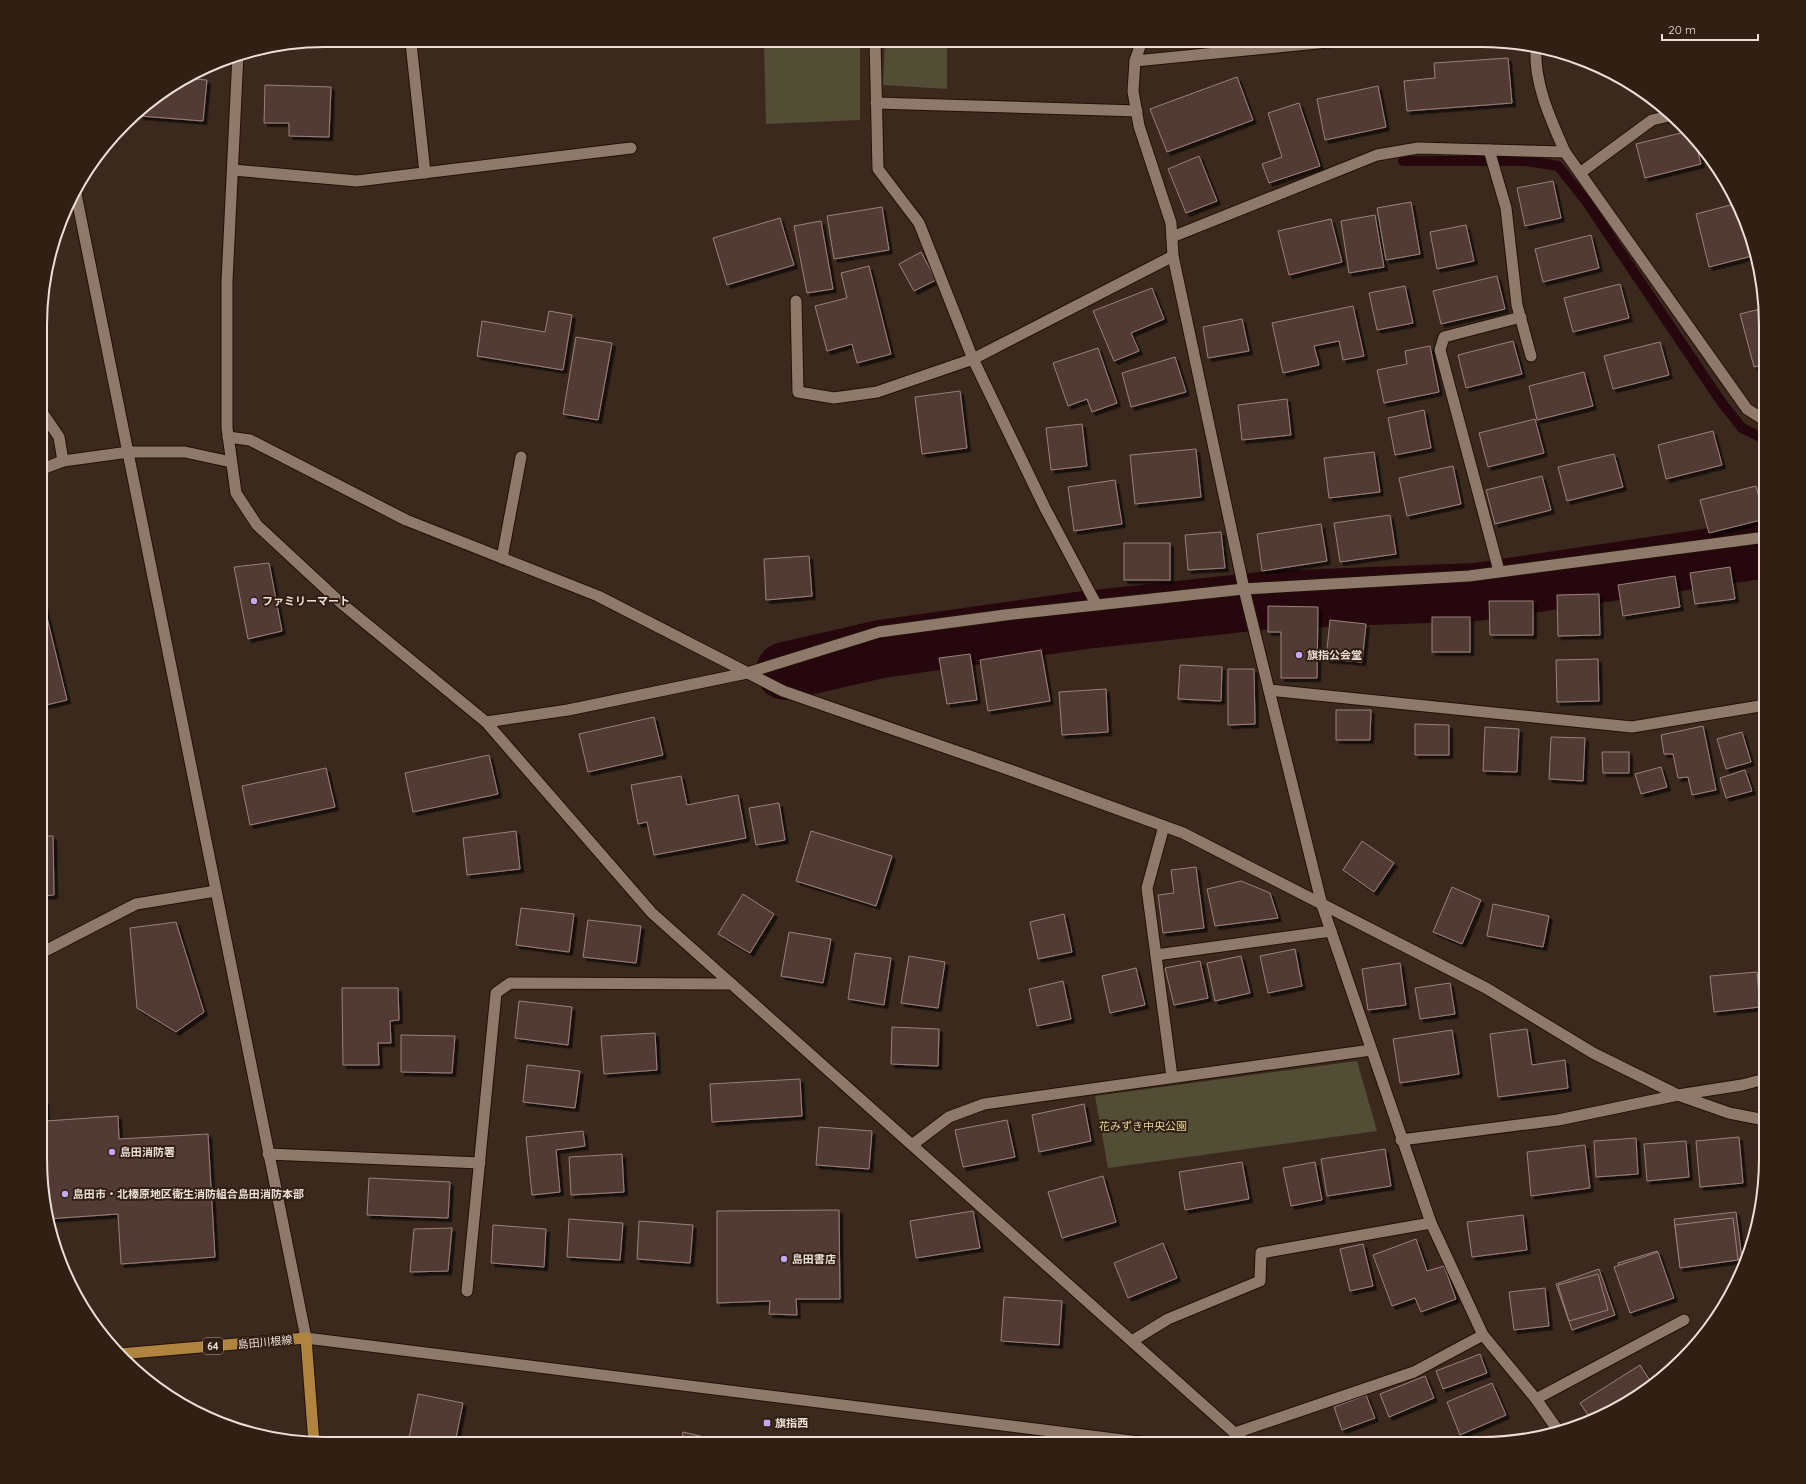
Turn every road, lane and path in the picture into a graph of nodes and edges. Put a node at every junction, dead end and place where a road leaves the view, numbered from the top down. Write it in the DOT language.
graph roads {
  1 [pos="411,47"];
  2 [pos="875,47"];
  3 [pos="1140,47"];
  4 [pos="1270,47"];
  5 [pos="1536,52"];
  6 [pos="238,61"];
  7 [pos="1135,61"];
  8 [pos="876,102"];
  9 [pos="1137,110"];
  10 [pos="1665,117"];
  11 [pos="632,148"];
  12 [pos="1489,150"];
  13 [pos="1565,152"];
  14 [pos="233,170"];
  15 [pos="426,173"];
  16 [pos="1580,173"];
  17 [pos="77,200"];
  18 [pos="1172,237"];
  19 [pos="1173,256"];
  20 [pos="796,301"];
  21 [pos="1521,317"];
  22 [pos="1531,356"];
  23 [pos="973,359"];
  24 [pos="1759,417"];
  25 [pos="47,420"];
  26 [pos="228,438"];
  27 [pos="129,452"];
  28 [pos="521,457"];
  29 [pos="63,461"];
  30 [pos="231,462"];
  31 [pos="47,467"];
  32 [pos="1759,538"];
  33 [pos="502,558"];
  34 [pos="1499,571"];
  35 [pos="1244,589"];
  36 [pos="1096,604"];
  37 [pos="747,673"];
  38 [pos="1269,690"];
  39 [pos="1759,706"];
  40 [pos="486,722"];
  41 [pos="1164,826"];
  42 [pos="216,891"];
  43 [pos="1322,905"];
  44 [pos="1331,931"];
  45 [pos="47,950"];
  46 [pos="1156,955"];
  47 [pos="732,984"];
  48 [pos="1371,1050"];
  49 [pos="1172,1077"];
  50 [pos="1759,1081"];
  51 [pos="1678,1094"];
  52 [pos="1759,1119"];
  53 [pos="1401,1140"];
  54 [pos="912,1145"];
  55 [pos="268,1154"];
  56 [pos="480,1163"];
  57 [pos="1431,1223"];
  58 [pos="467,1291"];
  59 [pos="1684,1320"];
  60 [pos="1483,1335"];
  61 [pos="306,1338"];
  62 [pos="1132,1341"];
  63 [pos="126,1353"];
  64 [pos="1536,1399"];
  65 [pos="1556,1427"];
  66 [pos="1235,1433"];
  67 [pos="313,1436"];
  68 [pos="1099,1437"];
  69 [pos="1239,1437"];
  1 -- 15 [label="street"];
  2 -- 8 [label="street"];
  3 -- 7 [label="street"];
  4 -- 7 [label="street"];
  5 -- 13 [label="street"];
  6 -- 14 [label="street"];
  7 -- 9 [label="street"];
  8 -- 9 [label="street"];
  8 -- 23 [label="street"];
  9 -- 18 [label="street"];
  10 -- 16 [label="street"];
  11 -- 15 [label="street"];
  12 -- 13 [label="street"];
  12 -- 18 [label="street"];
  12 -- 21 [label="street"];
  13 -- 16 [label="street"];
  14 -- 15 [label="street"];
  14 -- 26 [label="street"];
  16 -- 24 [label="street"];
  17 -- 27 [label="street"];
  18 -- 19 [label="street"];
  19 -- 23 [label="street"];
  19 -- 35 [label="street"];
  20 -- 23 [label="street"];
  21 -- 22 [label="street"];
  21 -- 34 [label="street"];
  23 -- 36 [label="street"];
  25 -- 29 [label="street"];
  26 -- 30 [label="street"];
  26 -- 33 [label="street"];
  27 -- 29 [label="street"];
  27 -- 30 [label="street"];
  27 -- 42 [label="street"];
  28 -- 33 [label="street"];
  29 -- 31 [label="street"];
  30 -- 40 [label="street"];
  32 -- 34 [label="street"];
  33 -- 37 [label="street"];
  34 -- 35 [label="street"];
  35 -- 36 [label="street"];
  35 -- 38 [label="street"];
  36 -- 37 [label="street"];
  37 -- 40 [label="street"];
  37 -- 41 [label="street"];
  38 -- 39 [label="street"];
  38 -- 43 [label="street"];
  40 -- 47 [label="street"];
  41 -- 43 [label="street"];
  41 -- 46 [label="street"];
  42 -- 45 [label="street"];
  42 -- 55 [label="street"];
  43 -- 44 [label="street"];
  43 -- 51 [label="street"];
  44 -- 46 [label="street"];
  44 -- 48 [label="street"];
  46 -- 49 [label="street"];
  47 -- 54 [label="street"];
  47 -- 56 [label="street"];
  48 -- 49 [label="street"];
  48 -- 53 [label="street"];
  49 -- 54 [label="street"];
  50 -- 51 [label="street"];
  51 -- 52 [label="street"];
  51 -- 53 [label="street"];
  53 -- 57 [label="street"];
  54 -- 62 [label="street"];
  55 -- 56 [label="street"];
  55 -- 61 [label="street"];
  56 -- 58 [label="street"];
  57 -- 60 [label="street"];
  57 -- 62 [label="street"];
  59 -- 64 [label="street"];
  60 -- 64 [label="street"];
  60 -- 66 [label="street"];
  61 -- 63 [label="main road, 島田川根線 / 64"];
  61 -- 67 [label="main road, 島田川根線"];
  61 -- 68 [label="street"];
  62 -- 66 [label="street"];
  64 -- 65 [label="street"];
  66 -- 69 [label="street"];
}
